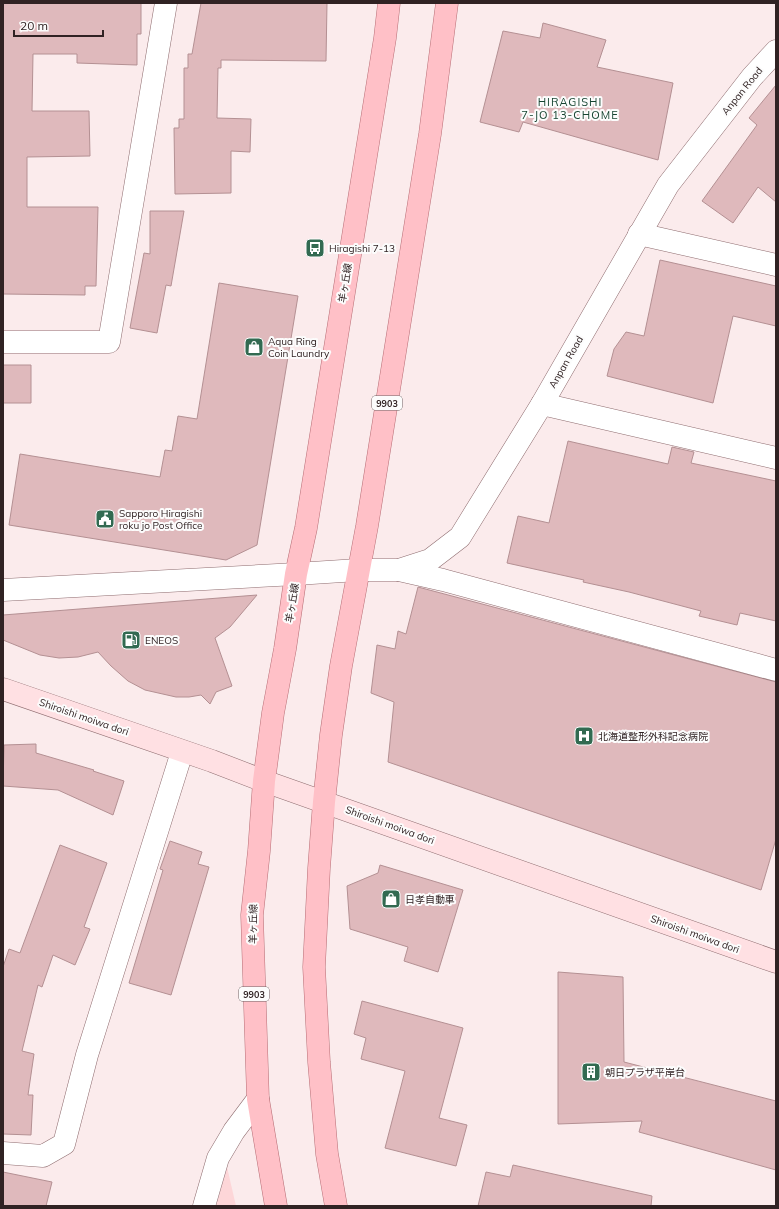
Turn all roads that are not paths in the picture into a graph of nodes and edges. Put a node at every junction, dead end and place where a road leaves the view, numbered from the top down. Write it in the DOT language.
graph roads {
  1 [pos="166,3"];
  2 [pos="389,3"];
  3 [pos="447,3"];
  4 [pos="776,51"];
  5 [pos="639,234"];
  6 [pos="776,265"];
  7 [pos="3,342"];
  8 [pos="542,404"];
  9 [pos="776,458"];
  10 [pos="358,570"];
  11 [pos="399,570"];
  12 [pos="296,574"];
  13 [pos="3,590"];
  14 [pos="776,670"];
  15 [pos="3,689"];
  16 [pos="182,752"];
  17 [pos="264,781"];
  18 [pos="324,802"];
  19 [pos="776,962"];
  20 [pos="258,1099"];
  21 [pos="3,1153"];
  22 [pos="204,1206"];
  23 [pos="276,1206"];
  24 [pos="336,1206"];
  1 -- 7 [label="street"];
  2 -- 12 [label="main road, 羊ヶ丘線 / 9903"];
  3 -- 10 [label="main road, 9903"];
  4 -- 5 [label="street, Anpan Road"];
  5 -- 6 [label="street"];
  5 -- 8 [label="street, Anpan Road"];
  8 -- 9 [label="street"];
  8 -- 11 [label="street, Anpan Road"];
  10 -- 11 [label="street, Anpan Road"];
  10 -- 12 [label="street, Anpan Road"];
  10 -- 18 [label="main road, 9903"];
  11 -- 14 [label="street"];
  12 -- 13 [label="street, Anpan Road"];
  12 -- 17 [label="main road, 羊ヶ丘線 / 9903"];
  15 -- 16 [label="main road, Shiroishi moiwa dori"];
  16 -- 17 [label="main road, Shiroishi moiwa dori"];
  16 -- 21 [label="street"];
  17 -- 18 [label="main road, Shiroishi moiwa dori"];
  17 -- 20 [label="main road, 羊ヶ丘線 / 9903"];
  18 -- 19 [label="main road, Shiroishi moiwa dori"];
  18 -- 24 [label="main road, 9903"];
  20 -- 22 [label="street"];
  20 -- 23 [label="main road, 羊ヶ丘線 / 9903"];
}
